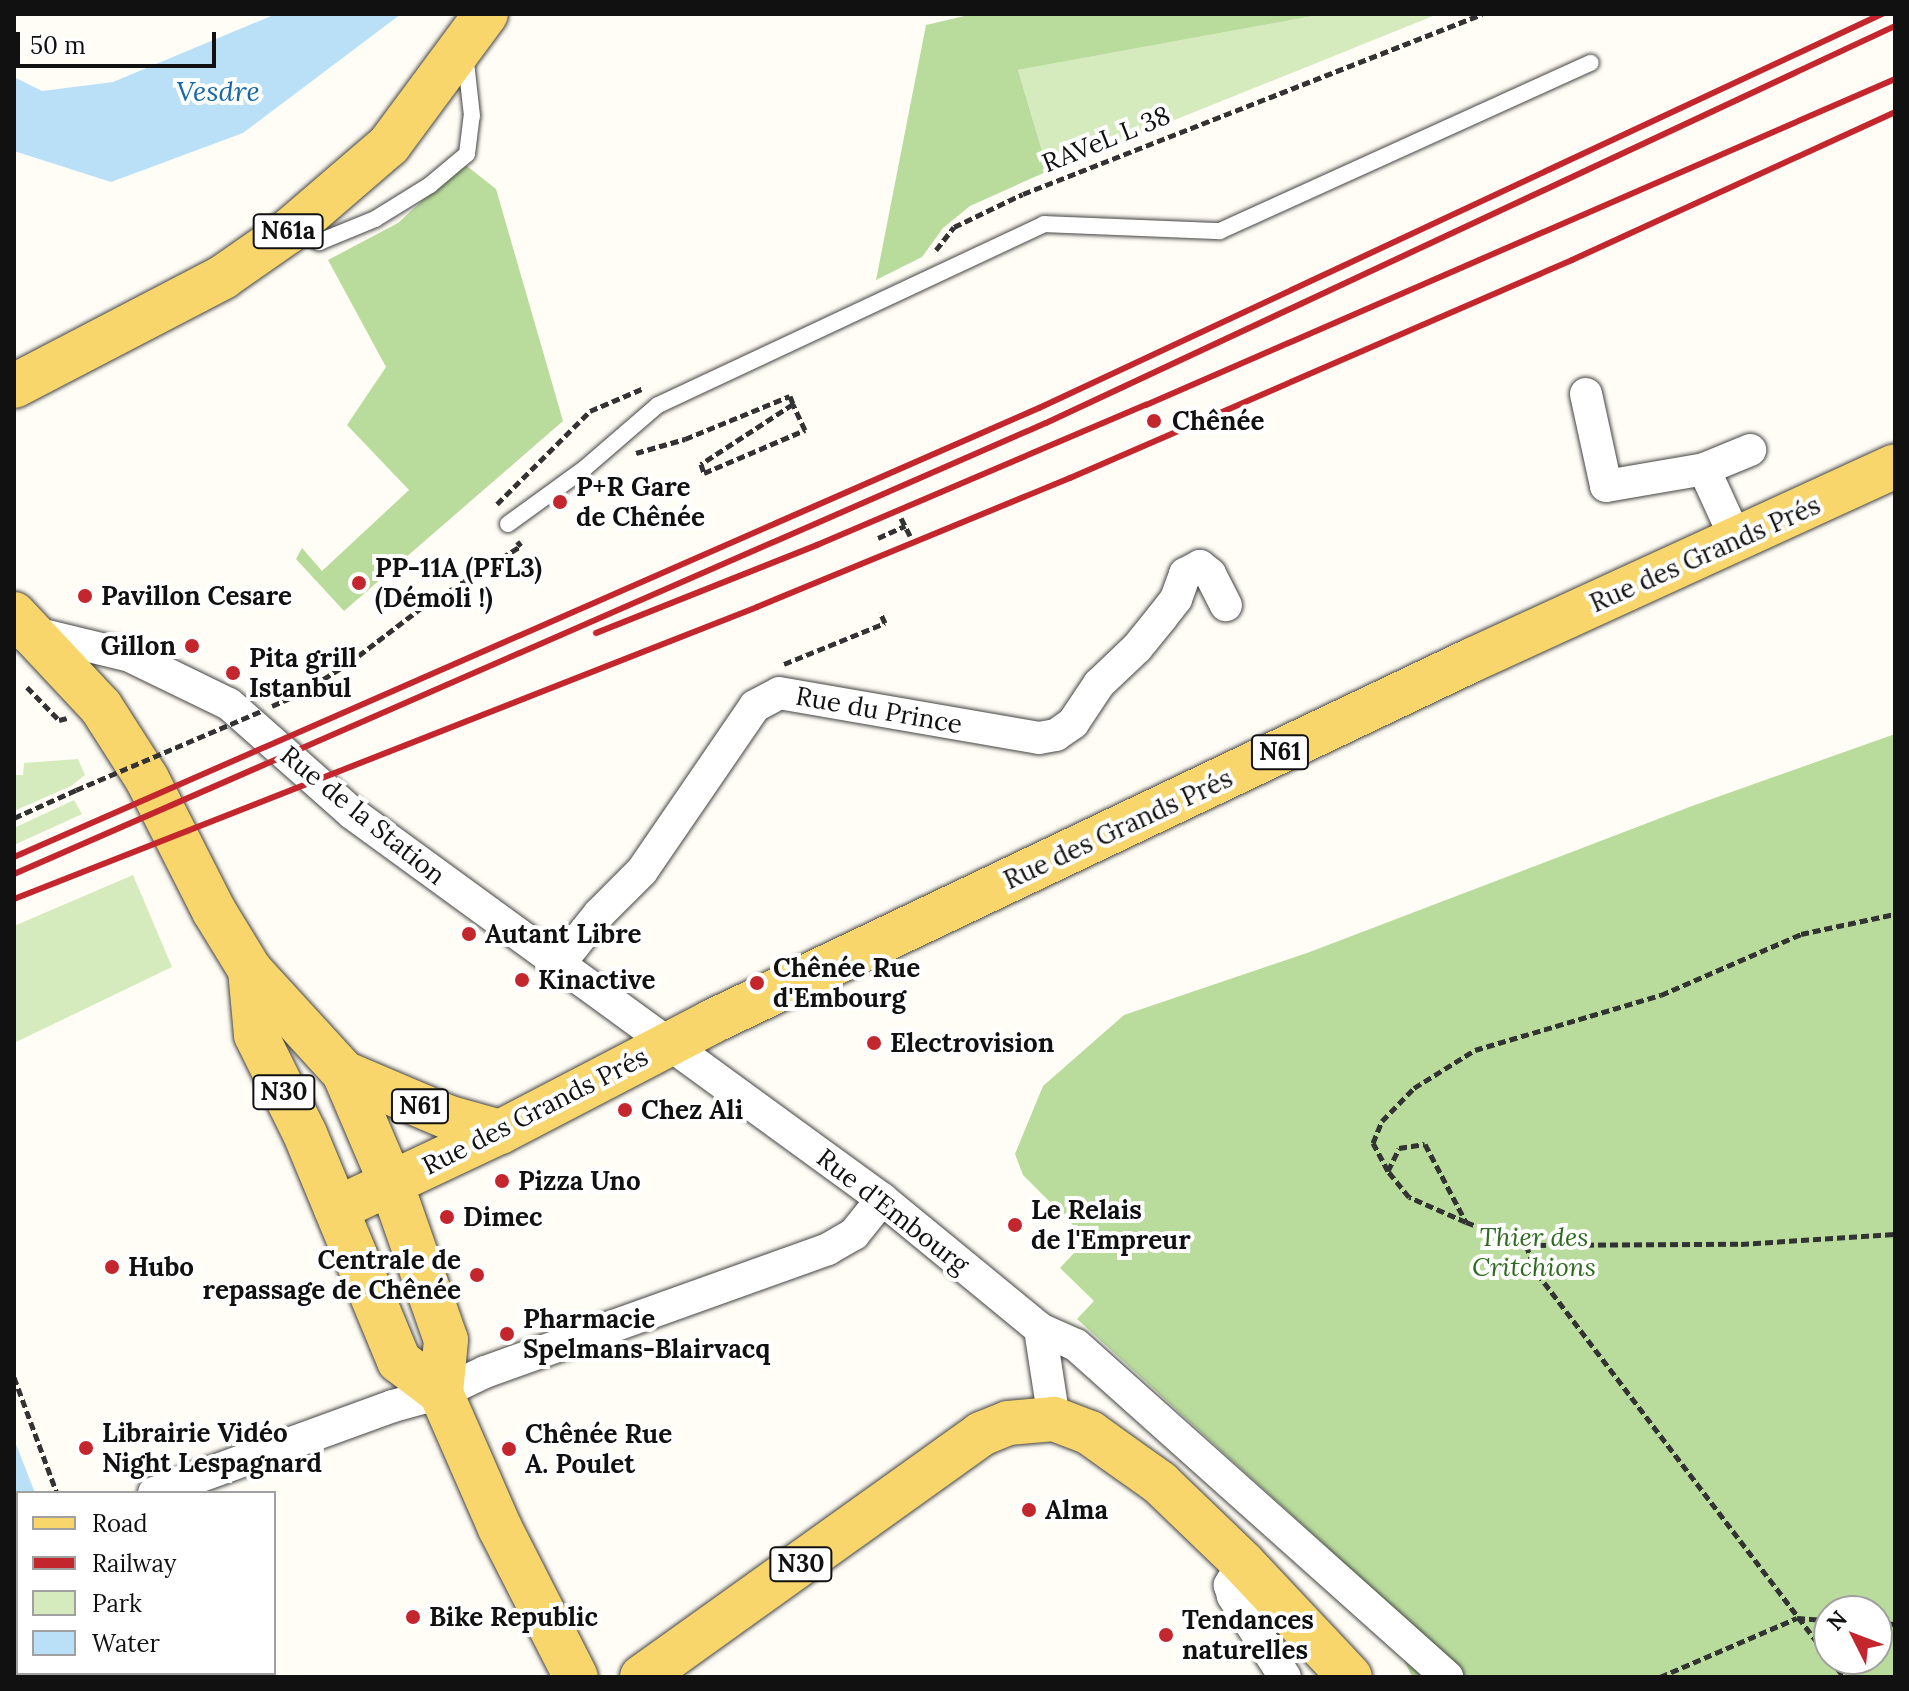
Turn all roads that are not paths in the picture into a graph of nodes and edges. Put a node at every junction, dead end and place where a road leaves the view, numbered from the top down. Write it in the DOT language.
graph roads {
  1 [pos="475,31"];
  2 [pos="1591,63"];
  3 [pos="289,231"];
  4 [pos="14,386"];
  5 [pos="1586,394"];
  6 [pos="1750,450"];
  7 [pos="1895,466"];
  8 [pos="1704,469"];
  9 [pos="508,524"];
  10 [pos="1736,539"];
  11 [pos="1226,605"];
  12 [pos="21,631"];
  13 [pos="559,964"];
  14 [pos="250,970"];
  15 [pos="668,1043"];
  16 [pos="344,1073"];
  17 [pos="500,1132"];
  18 [pos="391,1183"];
  19 [pos="882,1199"];
  20 [pos="336,1209"];
  21 [pos="1040,1329"];
  22 [pos="441,1393"];
  23 [pos="1054,1419"];
  24 [pos="159,1491"];
  25 [pos="1243,1563"];
  26 [pos="576,1677"];
  27 [pos="642,1677"];
  28 [pos="1285,1677"];
  29 [pos="1350,1677"];
  30 [pos="1447,1677"];
  1 -- 3 [label="main road, N61a"];
  1 -- 3 [label="lane"];
  2 -- 9 [label="lane"];
  3 -- 4 [label="main road, N61a"];
  5 -- 8 [label="street"];
  6 -- 8 [label="street"];
  7 -- 10 [label="main road, Rue des Grands Prés / N61"];
  8 -- 10 [label="street"];
  10 -- 15 [label="main road, Rue des Grands Prés / N61"];
  11 -- 13 [label="street, Rue du Prince"];
  12 -- 13 [label="street, Rue de la Station"];
  12 -- 14 [label="main road, N30"];
  13 -- 15 [label="street, Rue de la Station"];
  14 -- 16 [label="main road, N30"];
  14 -- 20 [label="main road, N30"];
  15 -- 17 [label="main road, Rue des Grands Prés / N61"];
  15 -- 19 [label="street, Rue d'Embourg"];
  16 -- 17 [label="main road, N61"];
  16 -- 18 [label="main road, N30"];
  17 -- 18 [label="main road, Rue des Grands Prés / N61"];
  18 -- 20 [label="main road, Rue des Grands Prés"];
  18 -- 22 [label="main road, N30"];
  19 -- 21 [label="street, Rue d'Embourg"];
  19 -- 22 [label="street"];
  20 -- 22 [label="main road, N30"];
  21 -- 23 [label="street"];
  21 -- 30 [label="street"];
  22 -- 24 [label="street"];
  22 -- 26 [label="main road, N30"];
  23 -- 25 [label="main road, N30"];
  23 -- 27 [label="main road, N30"];
  25 -- 28 [label="street"];
  25 -- 29 [label="main road, N30"];
}
